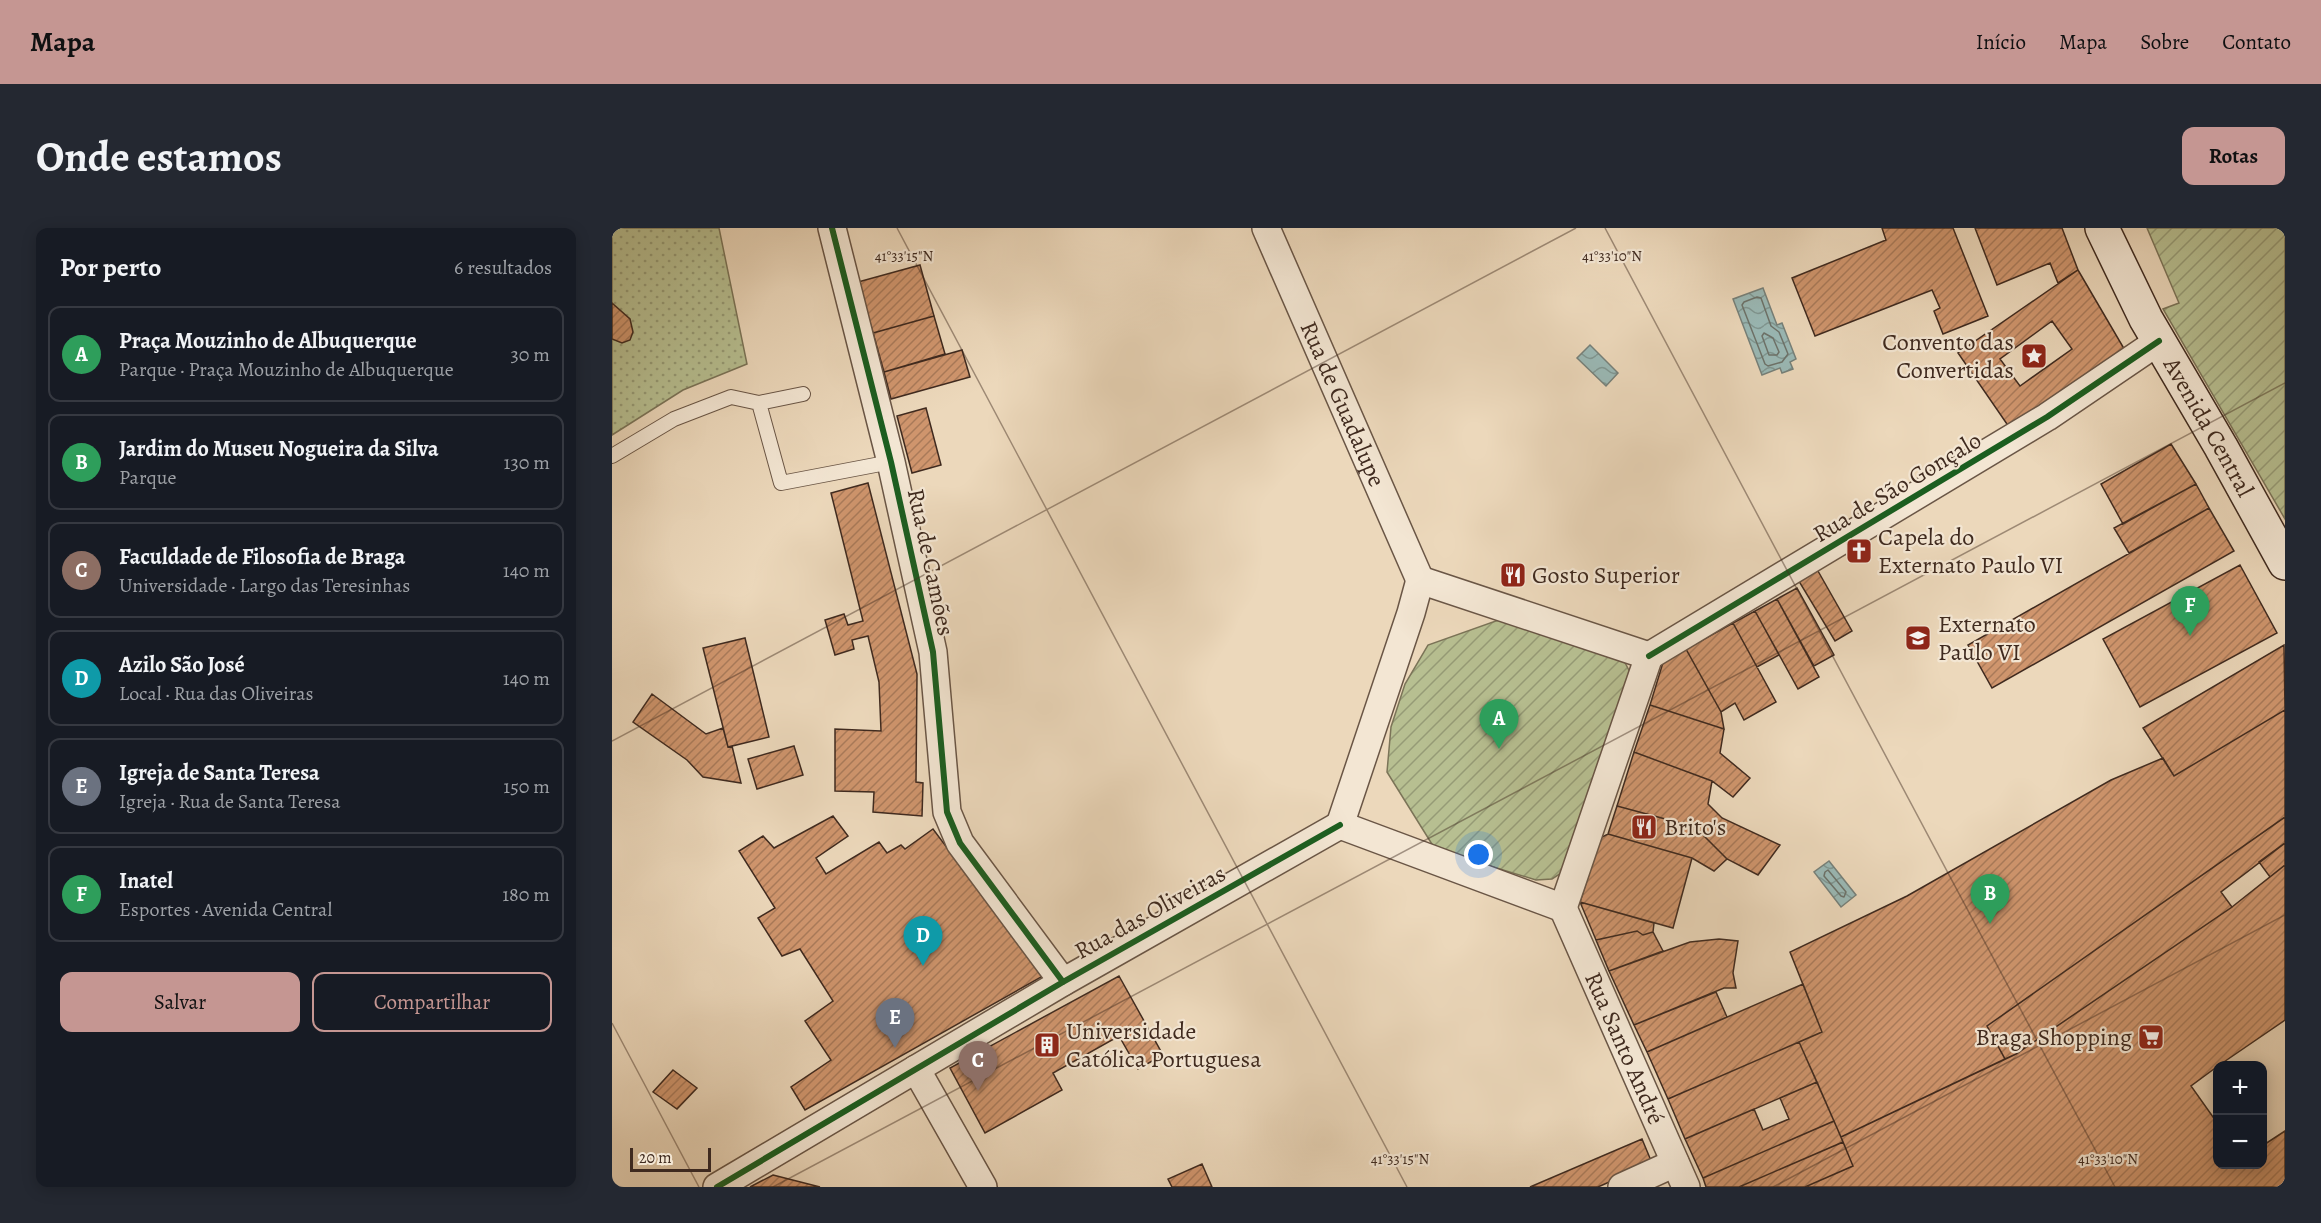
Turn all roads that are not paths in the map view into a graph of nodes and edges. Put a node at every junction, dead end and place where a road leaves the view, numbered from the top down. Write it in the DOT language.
graph roads {
  1 [pos="832,228"];
  2 [pos="1266,228"];
  3 [pos="2102,228"];
  4 [pos="2159,341"];
  5 [pos="803,394"];
  6 [pos="759,403"];
  7 [pos="612,456"];
  8 [pos="891,462"];
  9 [pos="2285,563"];
  10 [pos="1420,580"];
  11 [pos="1649,656"];
  12 [pos="1340,825"];
  13 [pos="1563,908"];
  14 [pos="1063,982"];
  15 [pos="916,1069"];
  16 [pos="1681,1175"];
  17 [pos="717,1187"];
  18 [pos="982,1187"];
  19 [pos="1622,1187"];
  1 -- 8 [label="street, Rua de Camões"];
  2 -- 10 [label="street, Rua de Guadalupe"];
  3 -- 4 [label="street, Avenida Central"];
  4 -- 9 [label="street, Avenida Central"];
  4 -- 11 [label="street, Rua de São Gonçalo"];
  5 -- 6 [label="lane"];
  6 -- 7 [label="lane"];
  6 -- 8 [label="lane"];
  8 -- 14 [label="street, Rua de Camões"];
  10 -- 11 [label="street"];
  10 -- 12 [label="street"];
  11 -- 13 [label="street"];
  12 -- 13 [label="street"];
  12 -- 14 [label="street, Rua das Oliveiras"];
  13 -- 16 [label="street, Rua Santo André"];
  14 -- 15 [label="street, Rua das Oliveiras"];
  15 -- 17 [label="street, Rua das Oliveiras"];
  15 -- 18 [label="street"];
  16 -- 19 [label="street"];
}
